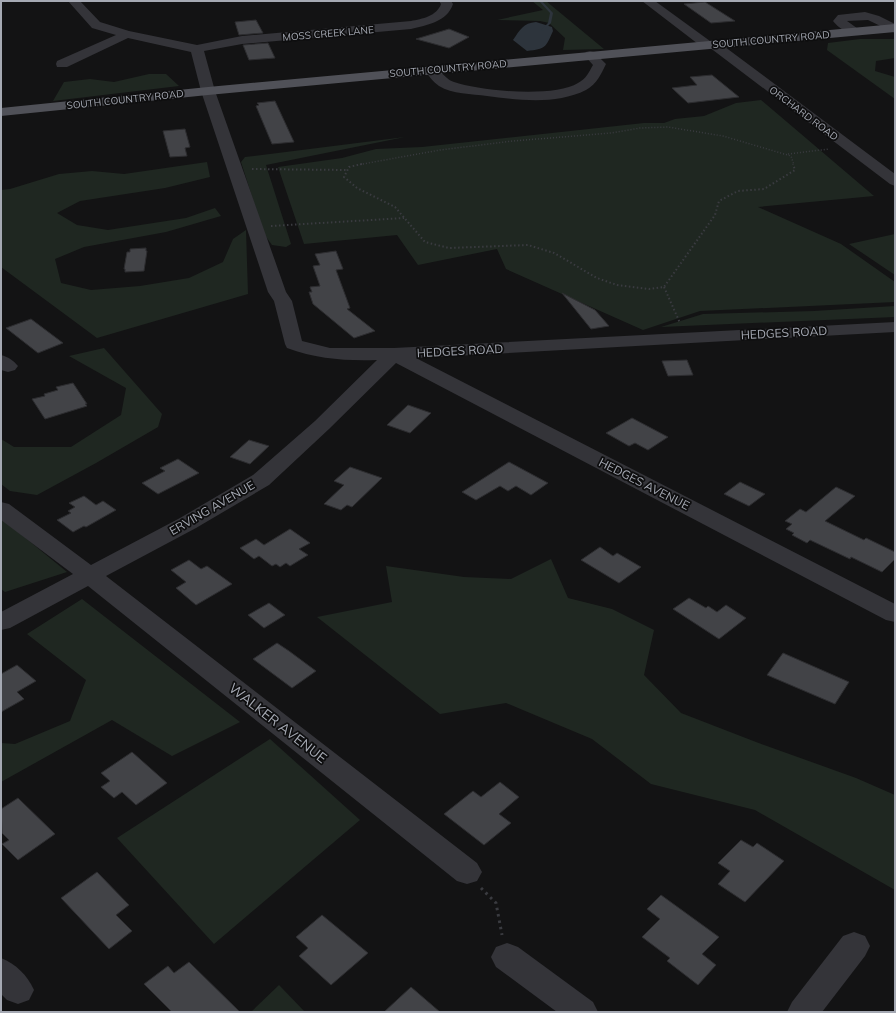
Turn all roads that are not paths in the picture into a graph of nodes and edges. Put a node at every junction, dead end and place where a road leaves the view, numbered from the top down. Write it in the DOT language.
graph roads {
  1 [pos="74,1"];
  2 [pos="445,1"];
  3 [pos="648,1"];
  4 [pos="894,28"];
  5 [pos="854,31"];
  6 [pos="127,34"];
  7 [pos="710,44"];
  8 [pos="197,49"];
  9 [pos="590,55"];
  10 [pos="62,64"];
  11 [pos="431,70"];
  12 [pos="208,91"];
  13 [pos="1,112"];
  14 [pos="895,181"];
  15 [pos="895,327"];
  16 [pos="394,354"];
  17 [pos="1,509"];
  18 [pos="89,574"];
  19 [pos="895,614"];
  20 [pos="1,622"];
  21 [pos="467,872"];
  22 [pos="854,946"];
  23 [pos="507,957"];
  24 [pos="582,1012"];
  25 [pos="803,1012"];
  1 -- 6 [label="street"];
  2 -- 8 [label="street, MOSS CREEK LANE"];
  3 -- 7 [label="street, ORCHARD ROAD"];
  4 -- 5 [label="main road, SOUTH COUNTRY ROAD"];
  4 -- 5 [label="street"];
  5 -- 7 [label="main road, SOUTH COUNTRY ROAD"];
  6 -- 8 [label="street"];
  6 -- 10 [label="street"];
  7 -- 9 [label="main road, SOUTH COUNTRY ROAD"];
  7 -- 14 [label="street, ORCHARD ROAD"];
  8 -- 12 [label="street, HEDGES ROAD"];
  9 -- 11 [label="main road, SOUTH COUNTRY ROAD"];
  9 -- 11 [label="street"];
  11 -- 12 [label="main road, SOUTH COUNTRY ROAD"];
  12 -- 13 [label="main road, SOUTH COUNTRY ROAD"];
  12 -- 16 [label="street, HEDGES ROAD"];
  15 -- 16 [label="street, HEDGES ROAD"];
  16 -- 18 [label="street, ERVING AVENUE"];
  16 -- 19 [label="street, HEDGES AVENUE"];
  17 -- 18 [label="street, WALKER AVENUE"];
  18 -- 20 [label="street, ERVING AVENUE"];
  18 -- 21 [label="street, WALKER AVENUE"];
  22 -- 25 [label="street"];
  23 -- 24 [label="street"];
}
